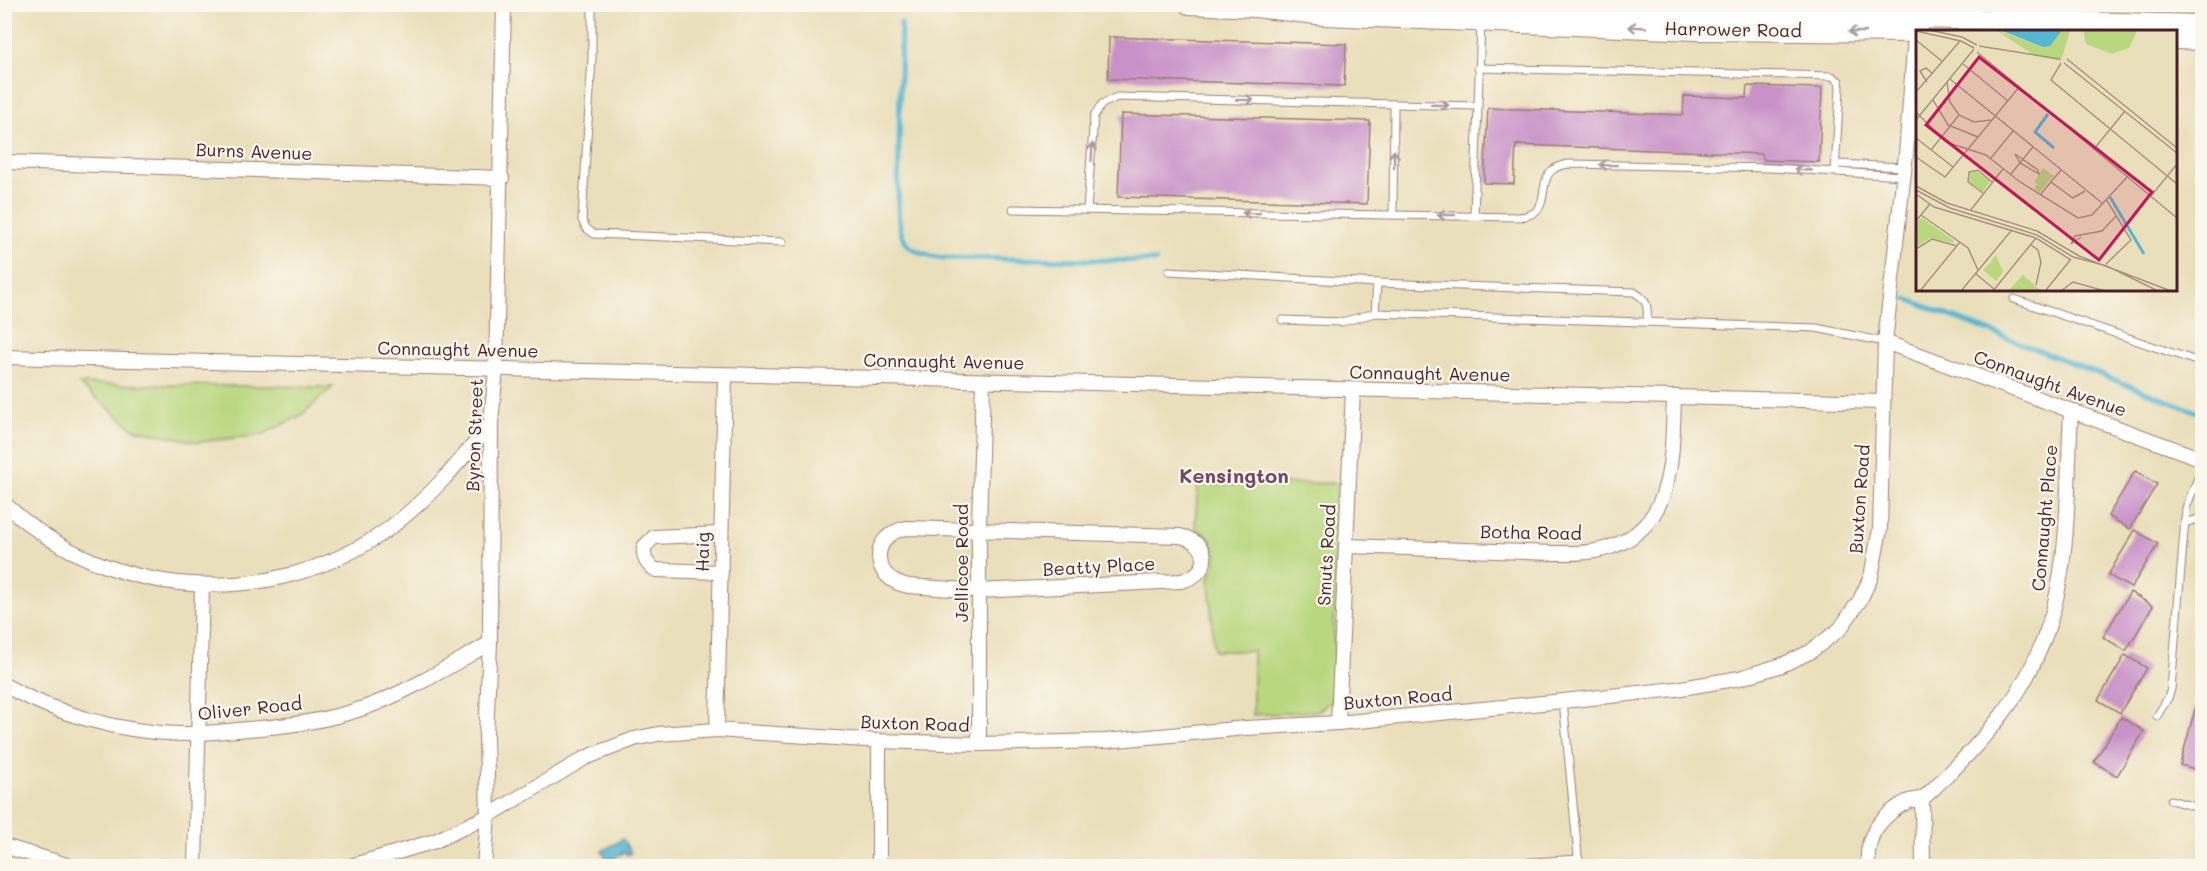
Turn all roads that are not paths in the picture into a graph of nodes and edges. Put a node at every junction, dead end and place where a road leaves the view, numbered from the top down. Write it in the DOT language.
graph roads {
  1 [pos="504,4"];
  2 [pos="592,4"];
  3 [pos="1189,4"];
  4 [pos="1481,10"];
  5 [pos="2202,25"];
  6 [pos="1916,27"];
  7 [pos="2177,39"];
  8 [pos="2202,40"];
  9 [pos="1478,68"];
  10 [pos="1394,104"];
  11 [pos="1477,106"];
  12 [pos="4,162"];
  13 [pos="1835,167"];
  14 [pos="1904,172"];
  15 [pos="502,178"];
  16 [pos="1012,209"];
  17 [pos="1087,210"];
  18 [pos="1393,215"];
  19 [pos="1474,215"];
  20 [pos="783,242"];
  21 [pos="1169,271"];
  22 [pos="1377,283"];
  23 [pos="2014,299"];
  24 [pos="1375,313"];
  25 [pos="1282,320"];
  26 [pos="1647,322"];
  27 [pos="1885,342"];
  28 [pos="4,357"];
  29 [pos="2202,363"];
  30 [pos="496,369"];
  31 [pos="725,375"];
  32 [pos="983,381"];
  33 [pos="1353,390"];
  34 [pos="1674,397"];
  35 [pos="1883,402"];
  36 [pos="2071,410"];
  37 [pos="491,423"];
  38 [pos="2202,459"];
  39 [pos="2202,468"];
  40 [pos="4,503"];
  41 [pos="2202,518"];
  42 [pos="2184,523"];
  43 [pos="980,529"];
  44 [pos="721,534"];
  45 [pos="1346,546"];
  46 [pos="721,572"];
  47 [pos="202,586"];
  48 [pos="980,591"];
  49 [pos="490,643"];
  50 [pos="4,685"];
  51 [pos="1563,701"];
  52 [pos="2157,716"];
  53 [pos="1338,723"];
  54 [pos="717,730"];
  55 [pos="199,733"];
  56 [pos="879,741"];
  57 [pos="979,744"];
  58 [pos="1922,798"];
  59 [pos="2171,800"];
  60 [pos="2202,809"];
  61 [pos="488,816"];
  62 [pos="4,846"];
  63 [pos="1579,863"];
  64 [pos="70,867"];
  65 [pos="195,867"];
  66 [pos="351,867"];
  67 [pos="484,867"];
  68 [pos="879,867"];
  69 [pos="1470,867"];
  70 [pos="1868,867"];
  71 [pos="1923,867"];
  1 -- 15 [label="street, Byron Street"];
  2 -- 20 [label="lane"];
  3 -- 4 [label="main road, Harrower Road"];
  4 -- 6 [label="main road, Harrower Road"];
  4 -- 9 [label="lane"];
  5 -- 6 [label="main road, Harrower Road"];
  6 -- 14 [label="street, Buxton Road"];
  7 -- 8 [label="main road"];
  9 -- 11 [label="lane"];
  9 -- 13 [label="lane"];
  10 -- 11 [label="lane, one-way"];
  17 -- 10 [label="lane, one-way"];
  18 -- 10 [label="lane, one-way"];
  11 -- 19 [label="lane"];
  12 -- 15 [label="street, Burns Avenue"];
  13 -- 14 [label="lane"];
  13 -- 19 [label="lane, one-way"];
  14 -- 27 [label="street, Buxton Road"];
  15 -- 30 [label="street, Byron Street"];
  16 -- 17 [label="lane"];
  18 -- 17 [label="lane, one-way"];
  19 -- 18 [label="lane, one-way"];
  21 -- 22 [label="lane"];
  22 -- 24 [label="lane"];
  22 -- 26 [label="lane"];
  23 -- 29 [label="lane"];
  24 -- 25 [label="lane"];
  24 -- 26 [label="lane"];
  26 -- 27 [label="lane"];
  27 -- 35 [label="street, Buxton Road"];
  27 -- 36 [label="street, Connaught Avenue"];
  28 -- 30 [label="street, Connaught Avenue"];
  30 -- 31 [label="street, Connaught Avenue"];
  30 -- 37 [label="street, Byron Street"];
  31 -- 32 [label="street, Connaught Avenue"];
  31 -- 44 [label="street, Haig"];
  32 -- 33 [label="street, Connaught Avenue"];
  32 -- 43 [label="street, Jellicoe Road"];
  33 -- 34 [label="street, Connaught Avenue"];
  33 -- 45 [label="street, Smuts Road"];
  34 -- 35 [label="street, Connaught Avenue"];
  34 -- 45 [label="street, Botha Road"];
  35 -- 51 [label="street, Buxton Road"];
  36 -- 38 [label="street, Connaught Avenue"];
  36 -- 58 [label="street, Connaught Place"];
  37 -- 47 [label="street"];
  37 -- 49 [label="street, Byron Street"];
  39 -- 42 [label="lane"];
  40 -- 47 [label="street"];
  41 -- 42 [label="lane"];
  42 -- 52 [label="lane"];
  43 -- 48 [label="street, Jellicoe Road"];
  43 -- 48 [label="street, Beatty Place"];
  43 -- 48 [label="street, Beatty Place"];
  44 -- 46 [label="street, Haig"];
  44 -- 46 [label="street"];
  45 -- 53 [label="street, Smuts Road"];
  46 -- 54 [label="street, Haig"];
  47 -- 55 [label="street"];
  48 -- 57 [label="street, Jellicoe Road"];
  49 -- 55 [label="street, Oliver Road"];
  49 -- 61 [label="street, Byron Street"];
  50 -- 55 [label="street, Oliver Road"];
  51 -- 53 [label="street, Buxton Road"];
  51 -- 63 [label="lane"];
  53 -- 57 [label="street, Buxton Road"];
  54 -- 56 [label="street, Buxton Road"];
  54 -- 61 [label="street, Buxton Road"];
  55 -- 65 [label="street"];
  56 -- 57 [label="street, Buxton Road"];
  56 -- 68 [label="street"];
  58 -- 70 [label="street, Connaught Place"];
  58 -- 71 [label="street"];
  59 -- 60 [label="lane"];
  61 -- 66 [label="street, Buxton Road"];
  61 -- 67 [label="street, Byron Street"];
  62 -- 64 [label="street"];
  63 -- 69 [label="lane"];
}
